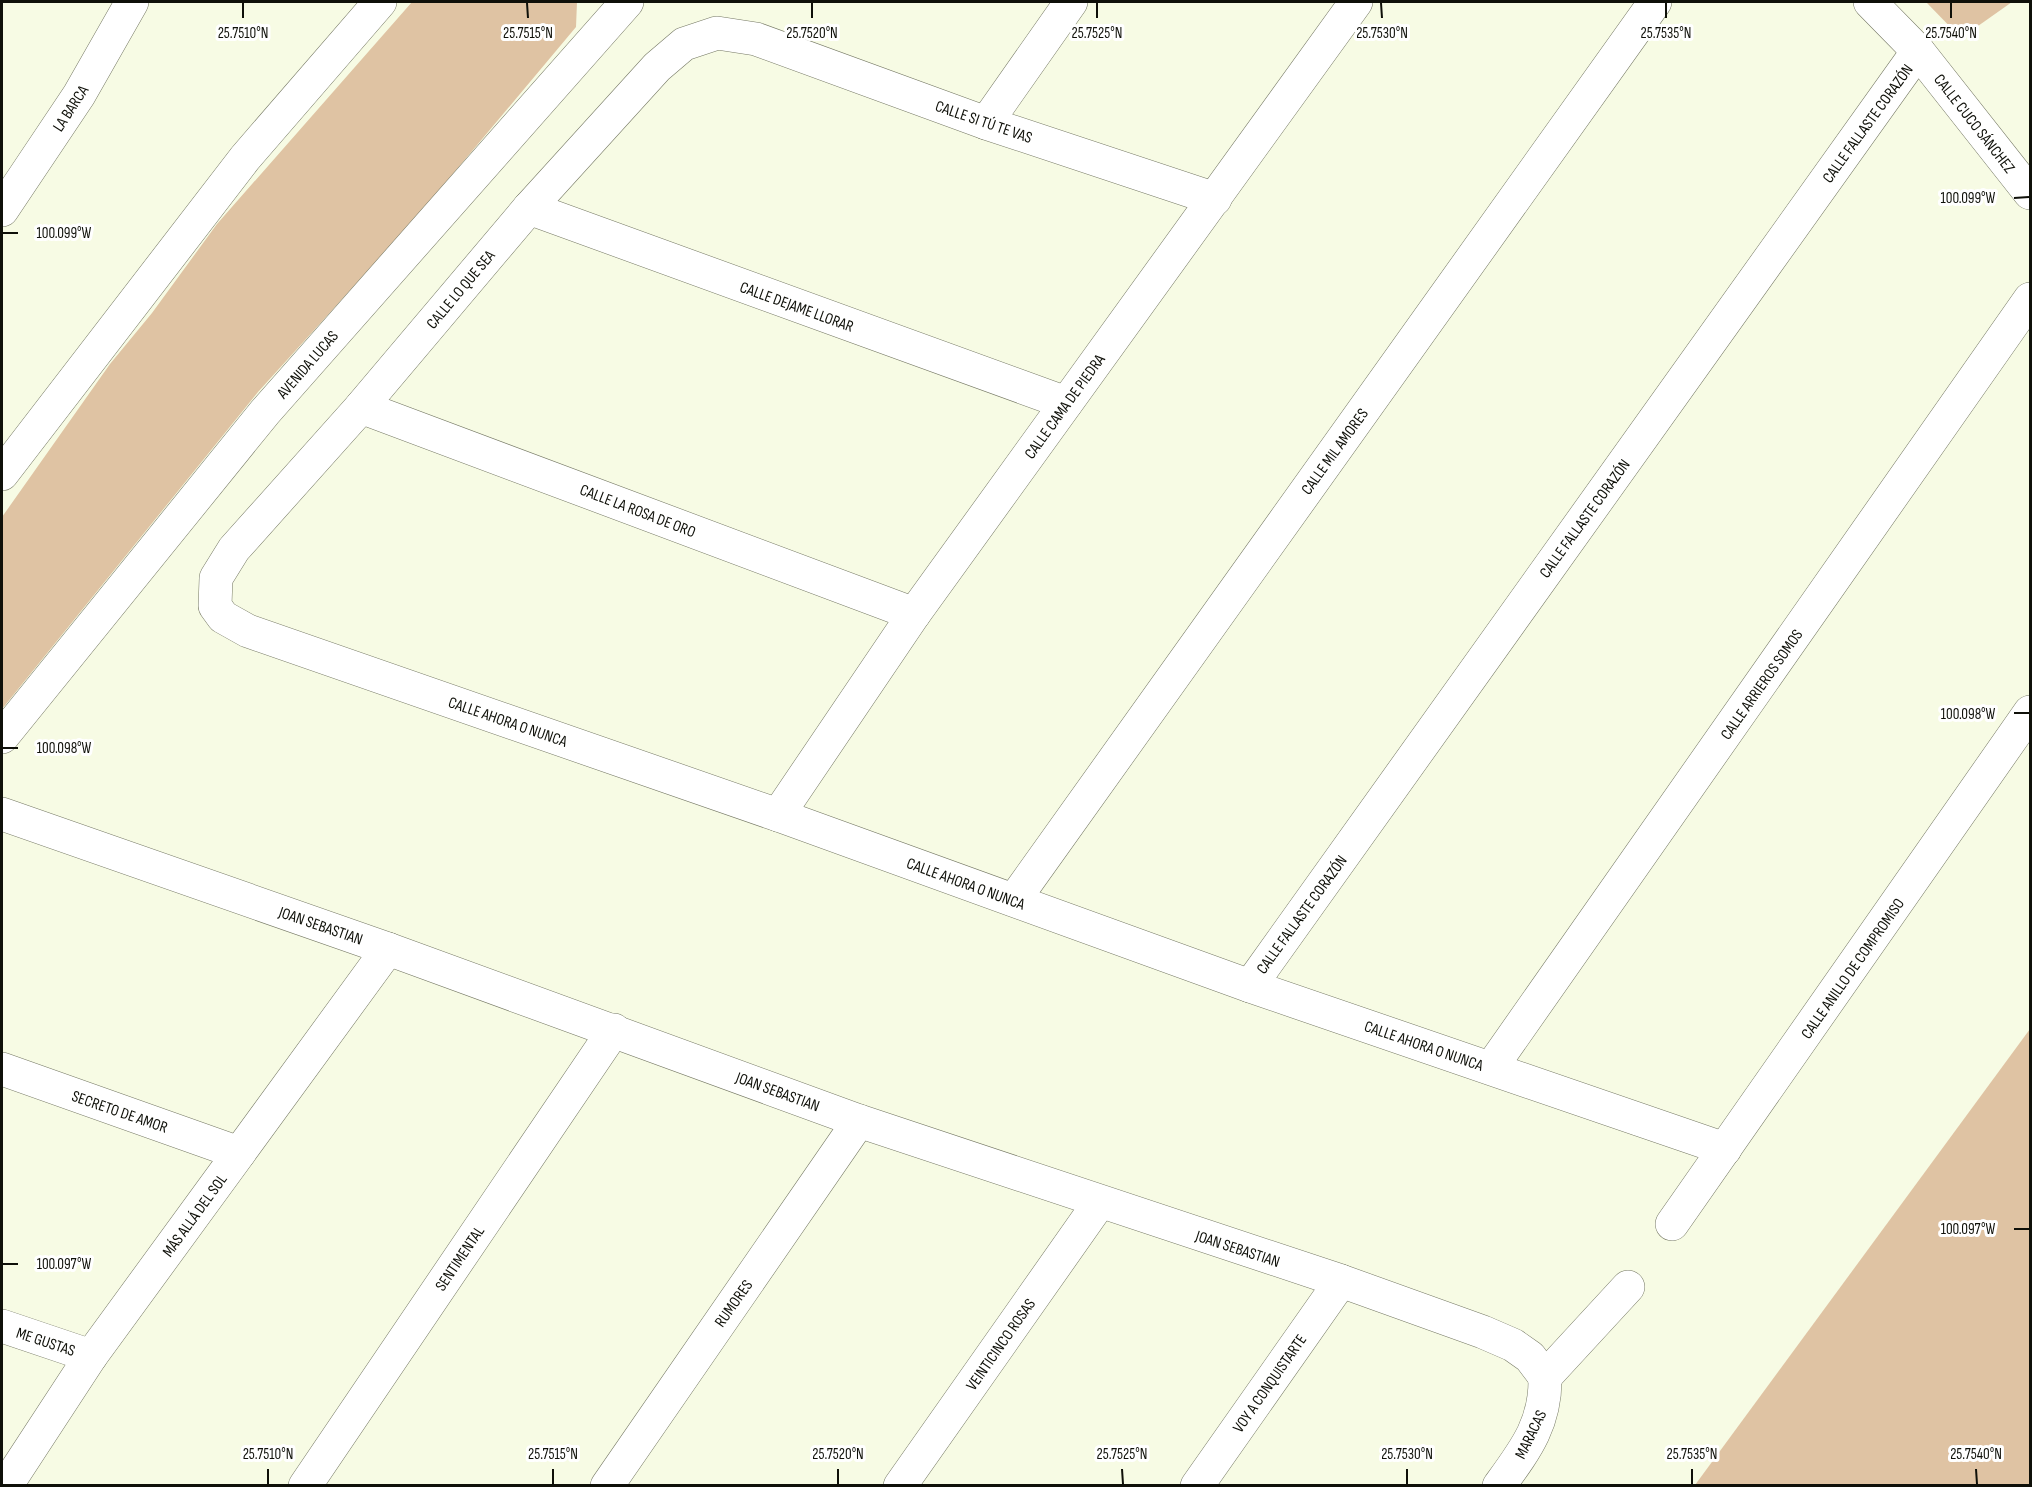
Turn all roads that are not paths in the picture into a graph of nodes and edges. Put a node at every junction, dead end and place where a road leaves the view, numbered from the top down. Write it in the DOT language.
graph roads {
  1 [pos="132,2"];
  2 [pos="380,2"];
  3 [pos="627,2"];
  4 [pos="1071,2"];
  5 [pos="1356,2"];
  6 [pos="1655,2"];
  7 [pos="1870,2"];
  8 [pos="756,39"];
  9 [pos="1918,51"];
  10 [pos="986,123"];
  11 [pos="2031,193"];
  12 [pos="1215,199"];
  13 [pos="529,208"];
  14 [pos="2,210"];
  15 [pos="2031,299"];
  16 [pos="1065,404"];
  17 [pos="361,406"];
  18 [pos="2,474"];
  19 [pos="215,606"];
  20 [pos="914,614"];
  21 [pos="2031,712"];
  22 [pos="2,737"];
  23 [pos="2,813"];
  24 [pos="778,815"];
  25 [pos="1014,900"];
  26 [pos="388,949"];
  27 [pos="1250,986"];
  28 [pos="614,1030"];
  29 [pos="1491,1068"];
  30 [pos="2,1069"];
  31 [pos="859,1121"];
  32 [pos="1725,1149"];
  33 [pos="239,1153"];
  34 [pos="1099,1203"];
  35 [pos="1672,1224"];
  36 [pos="1341,1281"];
  37 [pos="1628,1287"];
  38 [pos="2,1326"];
  39 [pos="92,1356"];
  40 [pos="1545,1377"];
  41 [pos="6,1485"];
  42 [pos="305,1485"];
  43 [pos="607,1485"];
  44 [pos="900,1485"];
  45 [pos="1197,1485"];
  46 [pos="1499,1485"];
  1 -- 14 [label="street, LA BARCA"];
  2 -- 18 [label="street"];
  3 -- 22 [label="street, AVENIDA LUCAS"];
  4 -- 10 [label="street"];
  5 -- 12 [label="street, CALLE CAMA DE PIEDRA"];
  6 -- 25 [label="street, CALLE MIL AMORES"];
  7 -- 9 [label="street, CALLE CUCO SÁNCHEZ"];
  8 -- 10 [label="street, CALLE SI TÚ TE VAS"];
  8 -- 13 [label="street, CALLE LO QUE SEA"];
  9 -- 11 [label="street, CALLE CUCO SÁNCHEZ"];
  9 -- 27 [label="street, CALLE FALLASTE CORAZÓN"];
  10 -- 12 [label="street, CALLE SI TÚ TE VAS"];
  12 -- 16 [label="street, CALLE CAMA DE PIEDRA"];
  13 -- 16 [label="street, CALLE DEJAME LLORAR"];
  13 -- 17 [label="street, CALLE LO QUE SEA"];
  15 -- 29 [label="street, CALLE ARRIEROS SOMOS"];
  16 -- 20 [label="street, CALLE CAMA DE PIEDRA"];
  17 -- 19 [label="street, CALLE LO QUE SEA"];
  17 -- 20 [label="street, CALLE LA ROSA DE ORO"];
  19 -- 24 [label="street, CALLE AHORA O NUNCA"];
  20 -- 24 [label="street, CALLE CAMA DE PIEDRA"];
  21 -- 32 [label="street, CALLE ANILLO DE COMPROMISO"];
  23 -- 26 [label="street, JOAN SEBASTIAN"];
  24 -- 25 [label="street, CALLE AHORA O NUNCA"];
  25 -- 27 [label="street, CALLE AHORA O NUNCA"];
  26 -- 28 [label="street, JOAN SEBASTIAN"];
  26 -- 33 [label="street, MÁS ALLÁ DEL SOL"];
  27 -- 29 [label="street, CALLE AHORA O NUNCA"];
  28 -- 31 [label="street, JOAN SEBASTIAN"];
  28 -- 42 [label="street, SENTIMENTAL"];
  29 -- 32 [label="street, CALLE AHORA O NUNCA"];
  30 -- 33 [label="street, SECRETO DE AMOR"];
  31 -- 34 [label="street, JOAN SEBASTIAN"];
  31 -- 43 [label="street, RUMORES"];
  32 -- 35 [label="street, CALLE ANILLO DE COMPROMISO"];
  33 -- 39 [label="street, MÁS ALLÁ DEL SOL"];
  34 -- 36 [label="street, JOAN SEBASTIAN"];
  34 -- 44 [label="street, VEINTICINCO ROSAS"];
  36 -- 40 [label="street, JOAN SEBASTIAN"];
  36 -- 45 [label="street, VOY A CONQUISTARTE"];
  37 -- 40 [label="street"];
  38 -- 39 [label="street, ME GUSTAS"];
  39 -- 41 [label="street, MÁS ALLÁ DEL SOL"];
  40 -- 46 [label="street, MARACAS"];
}
